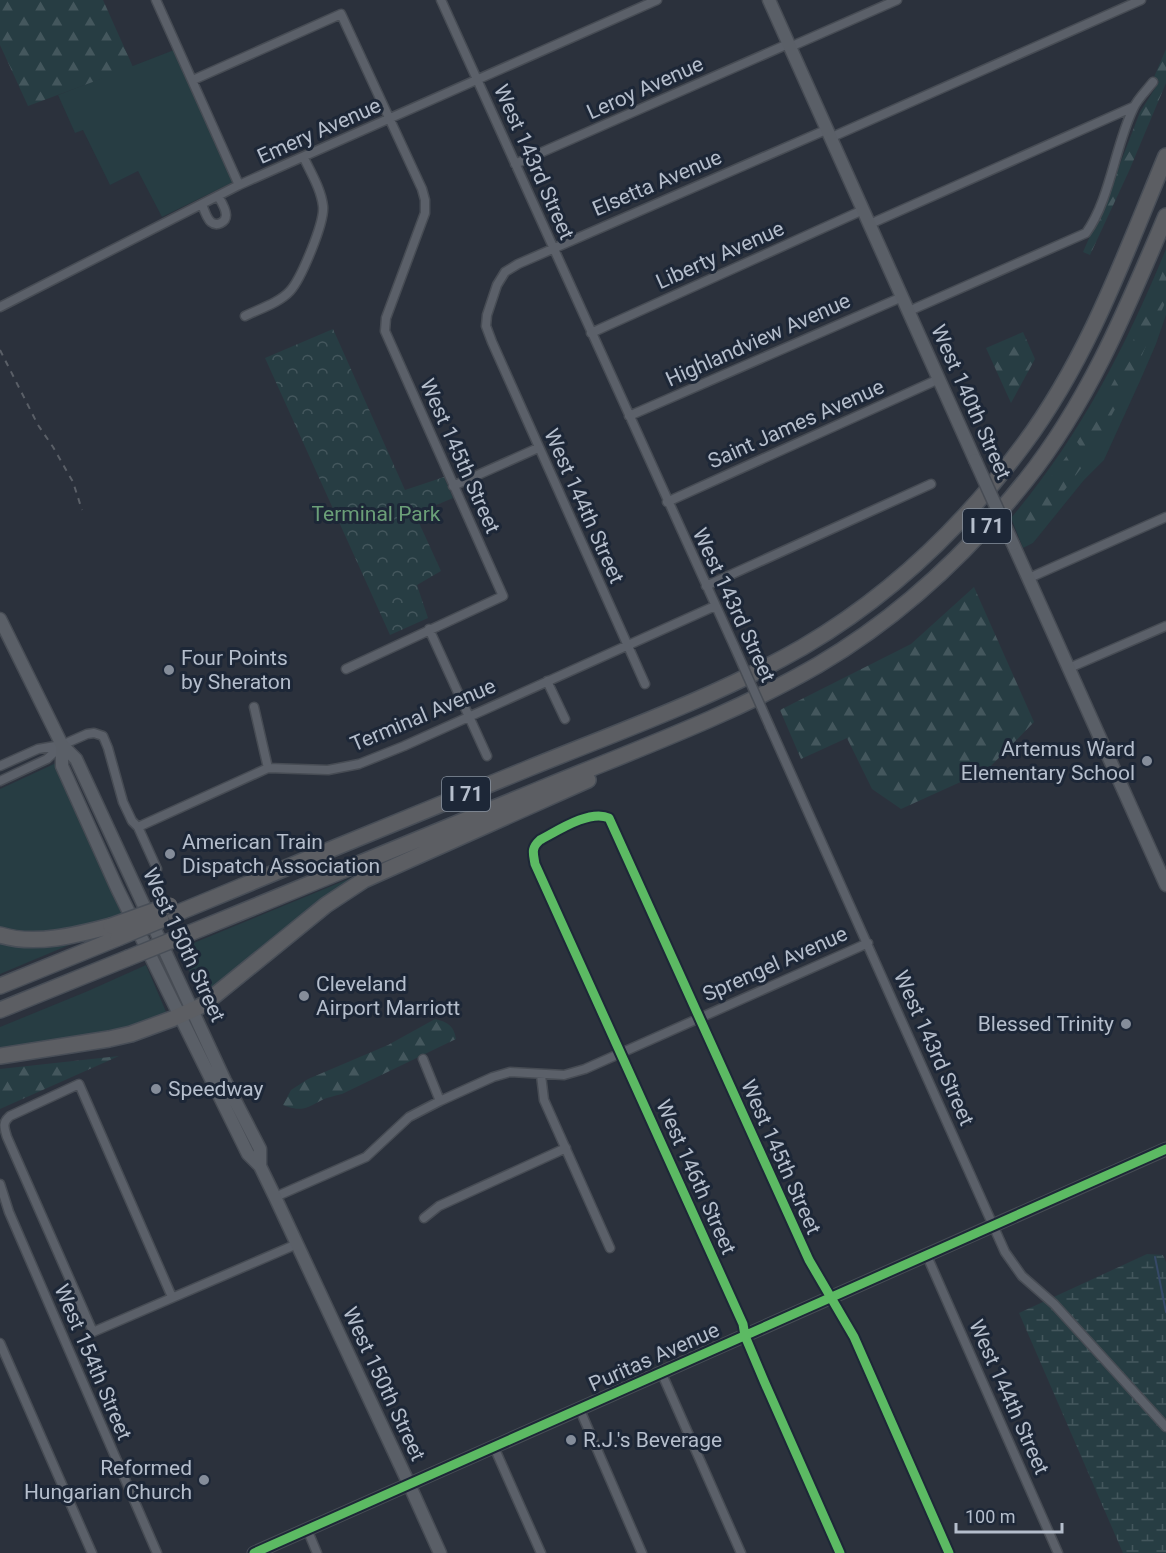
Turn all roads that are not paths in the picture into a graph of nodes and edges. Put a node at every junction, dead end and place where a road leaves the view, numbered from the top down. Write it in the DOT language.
graph roads {
  1 [pos="156,0"];
  2 [pos="441,0"];
  3 [pos="657,0"];
  4 [pos="769,0"];
  5 [pos="897,0"];
  6 [pos="1141,0"];
  7 [pos="789,45"];
  8 [pos="193,80"];
  9 [pos="477,81"];
  10 [pos="1153,82"];
  11 [pos="1133,107"];
  12 [pos="390,119"];
  13 [pos="830,133"];
  14 [pos="1166,156"];
  15 [pos="304,158"];
  16 [pos="515,164"];
  17 [pos="239,185"];
  18 [pos="218,196"];
  19 [pos="202,204"];
  20 [pos="864,210"];
  21 [pos="1166,216"];
  22 [pos="870,224"];
  23 [pos="553,248"];
  24 [pos="902,297"];
  25 [pos="0,307"];
  26 [pos="909,311"];
  27 [pos="245,316"];
  28 [pos="591,333"];
  29 [pos="492,342"];
  30 [pos="939,379"];
  31 [pos="629,416"];
  32 [pos="538,448"];
  33 [pos="931,484"];
  34 [pos="453,486"];
  35 [pos="667,502"];
  36 [pos="1166,517"];
  37 [pos="1029,578"];
  38 [pos="706,586"];
  39 [pos="715,606"];
  40 [pos="0,619"];
  41 [pos="1166,626"];
  42 [pos="429,629"];
  43 [pos="627,644"];
  44 [pos="1069,668"];
  45 [pos="346,669"];
  46 [pos="547,681"];
  47 [pos="645,684"];
  48 [pos="254,707"];
  49 [pos="469,716"];
  50 [pos="565,719"];
  51 [pos="691,726"];
  52 [pos="62,745"];
  53 [pos="488,756"];
  54 [pos="0,766"];
  55 [pos="268,768"];
  56 [pos="0,782"];
  57 [pos="138,827"];
  58 [pos="562,829"];
  59 [pos="157,869"];
  60 [pos="1166,885"];
  61 [pos="114,932"];
  62 [pos="0,935"];
  63 [pos="868,943"];
  64 [pos="0,986"];
  65 [pos="0,1010"];
  66 [pos="185,1013"];
  67 [pos="698,1017"];
  68 [pos="620,1053"];
  69 [pos="0,1056"];
  70 [pos="423,1059"];
  71 [pos="541,1075"];
  72 [pos="440,1101"];
  73 [pos="566,1148"];
  74 [pos="1166,1149"];
  75 [pos="0,1184"];
  76 [pos="275,1197"];
  77 [pos="424,1218"];
  78 [pos="994,1225"];
  79 [pos="297,1244"];
  80 [pos="610,1248"];
  81 [pos="927,1256"];
  82 [pos="172,1297"];
  83 [pos="832,1298"];
  84 [pos="745,1336"];
  85 [pos="0,1343"];
  86 [pos="662,1374"];
  87 [pos="580,1410"];
  88 [pos="1166,1427"];
  89 [pos="494,1447"];
  90 [pos="409,1484"];
  91 [pos="307,1529"];
  92 [pos="92,1553"];
  93 [pos="157,1553"];
  94 [pos="254,1553"];
  95 [pos="317,1553"];
  96 [pos="440,1553"];
  97 [pos="541,1553"];
  98 [pos="642,1553"];
  99 [pos="741,1553"];
  100 [pos="840,1553"];
  101 [pos="949,1553"];
  102 [pos="1058,1553"];
  1 -- 8 [label="street"];
  2 -- 9 [label="street, West 143rd Street"];
  3 -- 9 [label="street, Emery Avenue"];
  4 -- 7 [label="street, West 140th Street"];
  5 -- 7 [label="street, Leroy Avenue"];
  6 -- 13 [label="street, Elsetta Avenue"];
  7 -- 13 [label="street, West 140th Street"];
  7 -- 16 [label="street, Leroy Avenue"];
  8 -- 12 [label="street"];
  8 -- 17 [label="street"];
  9 -- 12 [label="street, Emery Avenue"];
  9 -- 16 [label="street, West 143rd Street"];
  10 -- 11 [label="street"];
  11 -- 22 [label="street"];
  11 -- 26 [label="street"];
  12 -- 15 [label="street, Emery Avenue"];
  12 -- 34 [label="street, West 145th Street"];
  13 -- 20 [label="street, West 140th Street"];
  13 -- 23 [label="street, Elsetta Avenue"];
  14 -- 61 [label="highway, I 71, bridge"];
  15 -- 17 [label="street, Emery Avenue"];
  15 -- 27 [label="street"];
  16 -- 23 [label="street, West 143rd Street"];
  17 -- 18 [label="street, Emery Avenue"];
  18 -- 19 [label="street, Emery Avenue"];
  18 -- 19 [label="street"];
  19 -- 25 [label="street, Emery Avenue"];
  20 -- 22 [label="street, West 140th Street"];
  20 -- 28 [label="street, Liberty Avenue"];
  21 -- 51 [label="highway, I 71"];
  22 -- 24 [label="street, West 140th Street"];
  23 -- 28 [label="street, West 143rd Street"];
  23 -- 29 [label="street, Elsetta Avenue"];
  24 -- 26 [label="street, West 140th Street"];
  24 -- 31 [label="street, Highlandview Avenue"];
  26 -- 30 [label="street, West 140th Street"];
  28 -- 31 [label="street, West 143rd Street"];
  29 -- 32 [label="street, West 144th Street"];
  30 -- 35 [label="street, Saint James Avenue"];
  30 -- 37 [label="street, West 140th Street, bridge"];
  31 -- 35 [label="street, West 143rd Street"];
  32 -- 34 [label="street"];
  32 -- 43 [label="street, West 144th Street"];
  33 -- 38 [label="street"];
  34 -- 42 [label="street, West 145th Street"];
  35 -- 38 [label="street, West 143rd Street"];
  36 -- 37 [label="street"];
  37 -- 44 [label="street, West 140th Street"];
  38 -- 39 [label="street, West 143rd Street"];
  39 -- 43 [label="street, Terminal Avenue"];
  39 -- 63 [label="street, West 143rd Street, bridge"];
  40 -- 52 [label="street, West 150th Street"];
  41 -- 44 [label="street"];
  42 -- 45 [label="street"];
  42 -- 49 [label="street"];
  43 -- 46 [label="street, Terminal Avenue"];
  43 -- 47 [label="street, West 144th Street"];
  44 -- 60 [label="street, West 140th Street"];
  46 -- 49 [label="street, Terminal Avenue"];
  46 -- 50 [label="street"];
  48 -- 55 [label="street"];
  49 -- 53 [label="street"];
  49 -- 55 [label="street, Terminal Avenue"];
  51 -- 65 [label="highway, I 71, bridge"];
  51 -- 66 [label="highway"];
  52 -- 54 [label="street"];
  52 -- 56 [label="street"];
  52 -- 57 [label="street"];
  52 -- 66 [label="street, West 150th Street"];
  55 -- 57 [label="street, Terminal Avenue"];
  57 -- 59 [label="street, West 150th Street"];
  58 -- 67 [label="street, West 145th Street"];
  58 -- 68 [label="street, West 146th Street"];
  61 -- 62 [label="highway"];
  61 -- 64 [label="highway"];
  63 -- 67 [label="street, Sprengel Avenue"];
  63 -- 78 [label="street, West 143rd Street"];
  66 -- 69 [label="highway"];
  66 -- 76 [label="street, West 150th Street"];
  67 -- 68 [label="street, Sprengel Avenue"];
  67 -- 83 [label="street, West 145th Street"];
  68 -- 71 [label="street, Sprengel Avenue"];
  68 -- 84 [label="street, West 146th Street"];
  70 -- 72 [label="street"];
  71 -- 72 [label="street, Sprengel Avenue"];
  71 -- 73 [label="street"];
  72 -- 76 [label="street, Sprengel Avenue"];
  73 -- 77 [label="street"];
  73 -- 80 [label="street"];
  74 -- 78 [label="street, Puritas Avenue"];
  75 -- 93 [label="street, West 154th Street"];
  76 -- 79 [label="street, West 150th Street"];
  78 -- 81 [label="street, Puritas Avenue"];
  78 -- 88 [label="street, West 143rd Street"];
  79 -- 82 [label="street"];
  79 -- 90 [label="street, West 150th Street"];
  81 -- 83 [label="street, Puritas Avenue"];
  81 -- 102 [label="street, West 144th Street"];
  82 -- 82 [label="street"];
  83 -- 84 [label="street, Puritas Avenue"];
  83 -- 101 [label="street, West 145th Street"];
  84 -- 86 [label="street, Puritas Avenue"];
  84 -- 100 [label="street, West 146th Street"];
  85 -- 92 [label="street"];
  86 -- 87 [label="street, Puritas Avenue"];
  86 -- 99 [label="street"];
  87 -- 89 [label="street, Puritas Avenue"];
  87 -- 98 [label="street"];
  89 -- 90 [label="street, Puritas Avenue"];
  89 -- 97 [label="street"];
  90 -- 91 [label="street, Puritas Avenue"];
  90 -- 96 [label="street, West 150th Street"];
  91 -- 94 [label="street, Puritas Avenue"];
  91 -- 95 [label="street"];
}
